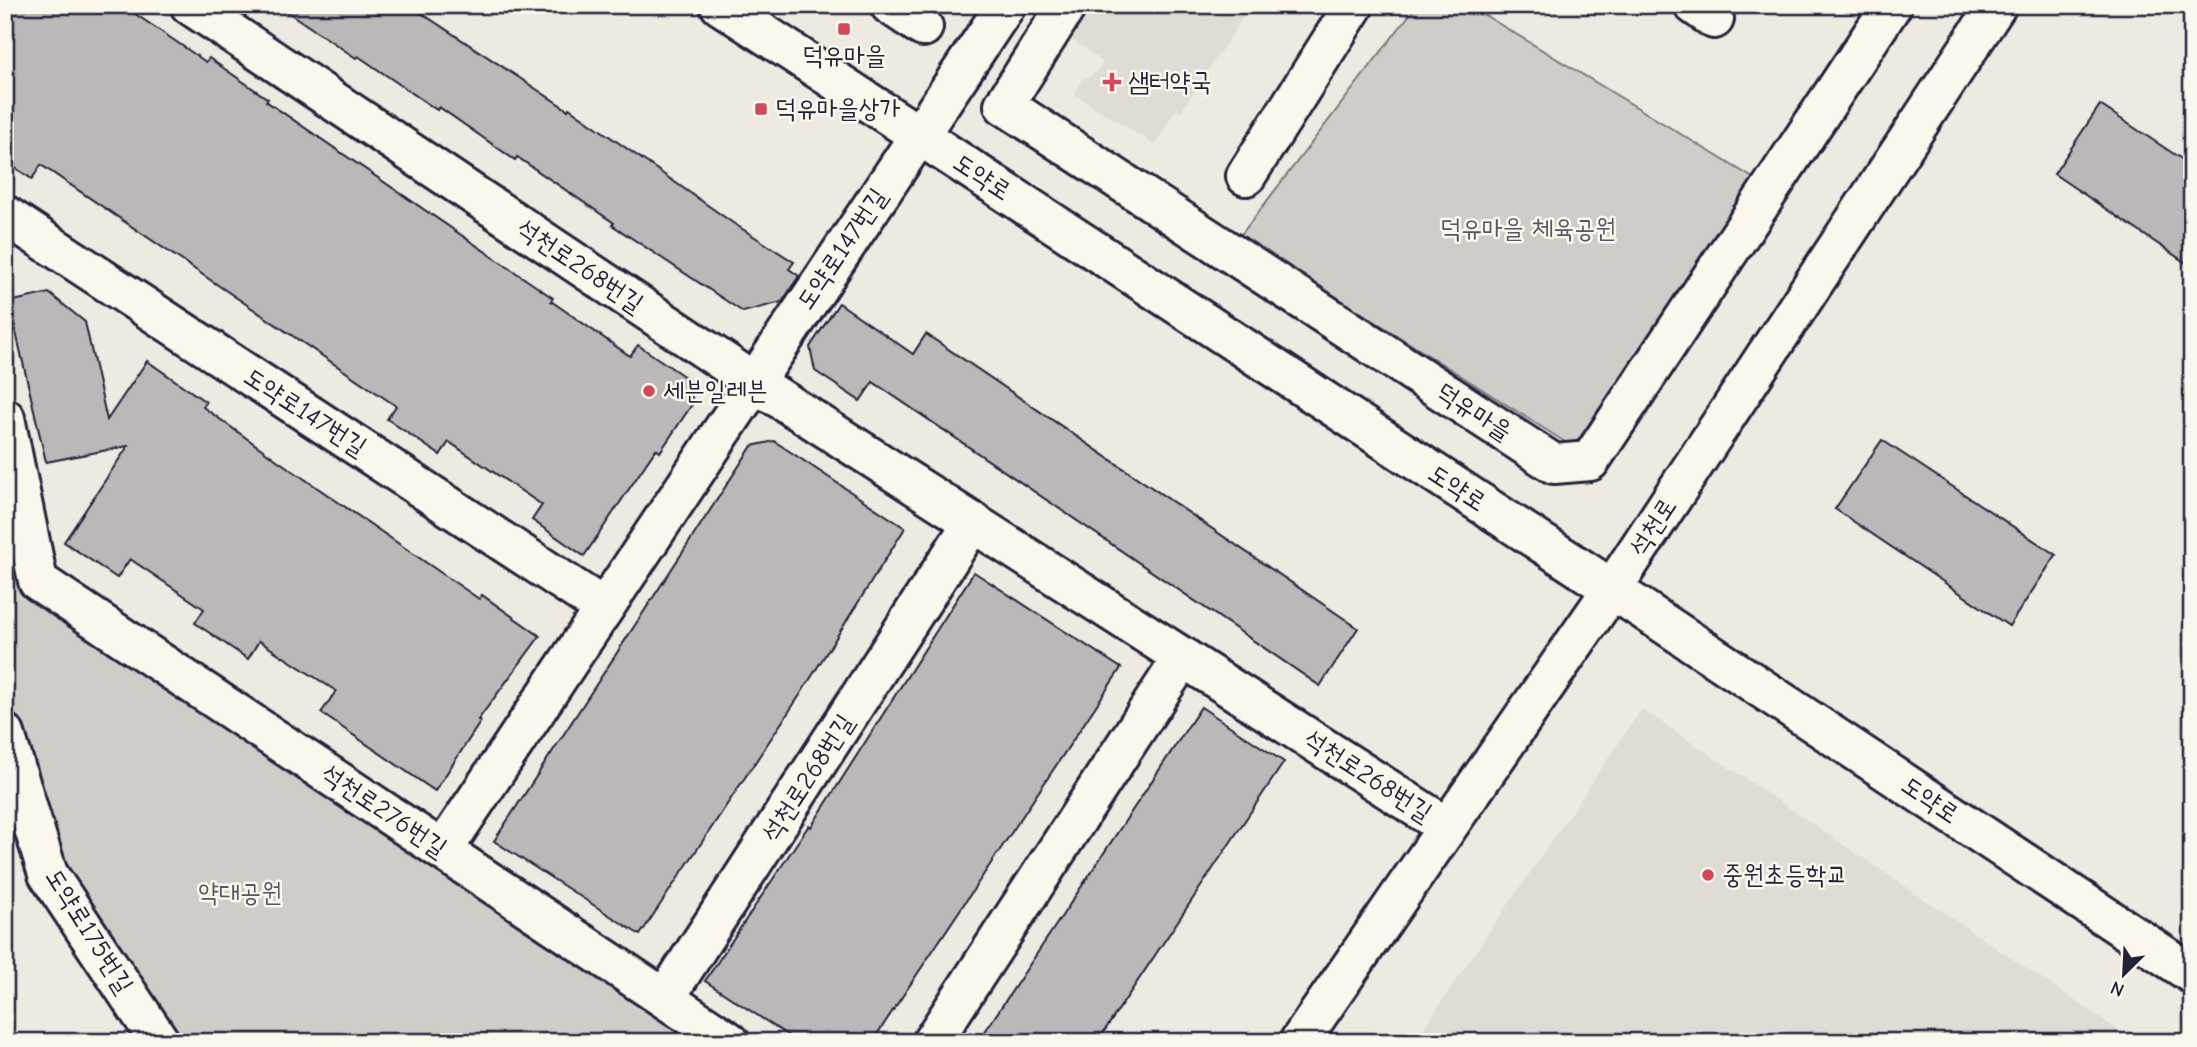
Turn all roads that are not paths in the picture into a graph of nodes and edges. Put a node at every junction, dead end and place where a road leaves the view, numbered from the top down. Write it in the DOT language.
graph roads {
  1 [pos="190,5"];
  2 [pos="720,5"];
  3 [pos="890,5"];
  4 [pos="1006,5"];
  5 [pos="1067,5"];
  6 [pos="1354,5"];
  7 [pos="1892,5"];
  8 [pos="1997,5"];
  9 [pos="923,27"];
  10 [pos="919,136"];
  11 [pos="1246,176"];
  12 [pos="5,215"];
  13 [pos="754,382"];
  14 [pos="5,418"];
  15 [pos="973,523"];
  16 [pos="1612,589"];
  17 [pos="604,608"];
  18 [pos="1183,657"];
  19 [pos="5,734"];
  20 [pos="12,778"];
  21 [pos="1447,827"];
  22 [pos="443,850"];
  23 [pos="2192,974"];
  24 [pos="665,998"];
  25 [pos="160,1042"];
  26 [pos="730,1042"];
  27 [pos="932,1042"];
  28 [pos="1299,1042"];
  1 -- 13 [label="street, 석천로268번길"];
  2 -- 10 [label="street, 도약로"];
  3 -- 9 [label="street"];
  4 -- 10 [label="street, 도약로147번길"];
  5 -- 7 [label="street, 덕유마을"];
  6 -- 11 [label="street"];
  8 -- 16 [label="street, 석천로"];
  10 -- 13 [label="street, 도약로147번길"];
  10 -- 16 [label="street, 도약로"];
  12 -- 17 [label="street, 도약로147번길"];
  13 -- 15 [label="street, 석천로268번길"];
  13 -- 17 [label="street, 도약로147번길"];
  14 -- 22 [label="street, 석천로276번길"];
  15 -- 18 [label="street, 석천로268번길"];
  15 -- 24 [label="street, 석천로268번길"];
  16 -- 21 [label="street, 석천로"];
  16 -- 23 [label="street, 도약로"];
  17 -- 22 [label="street, 도약로147번길"];
  18 -- 21 [label="street, 석천로268번길"];
  18 -- 27 [label="street"];
  19 -- 20 [label="street, 도약로175번길"];
  20 -- 25 [label="street, 도약로175번길"];
  21 -- 28 [label="street, 석천로"];
  22 -- 24 [label="street, 석천로276번길"];
  24 -- 26 [label="street, 석천로276번길"];
}
